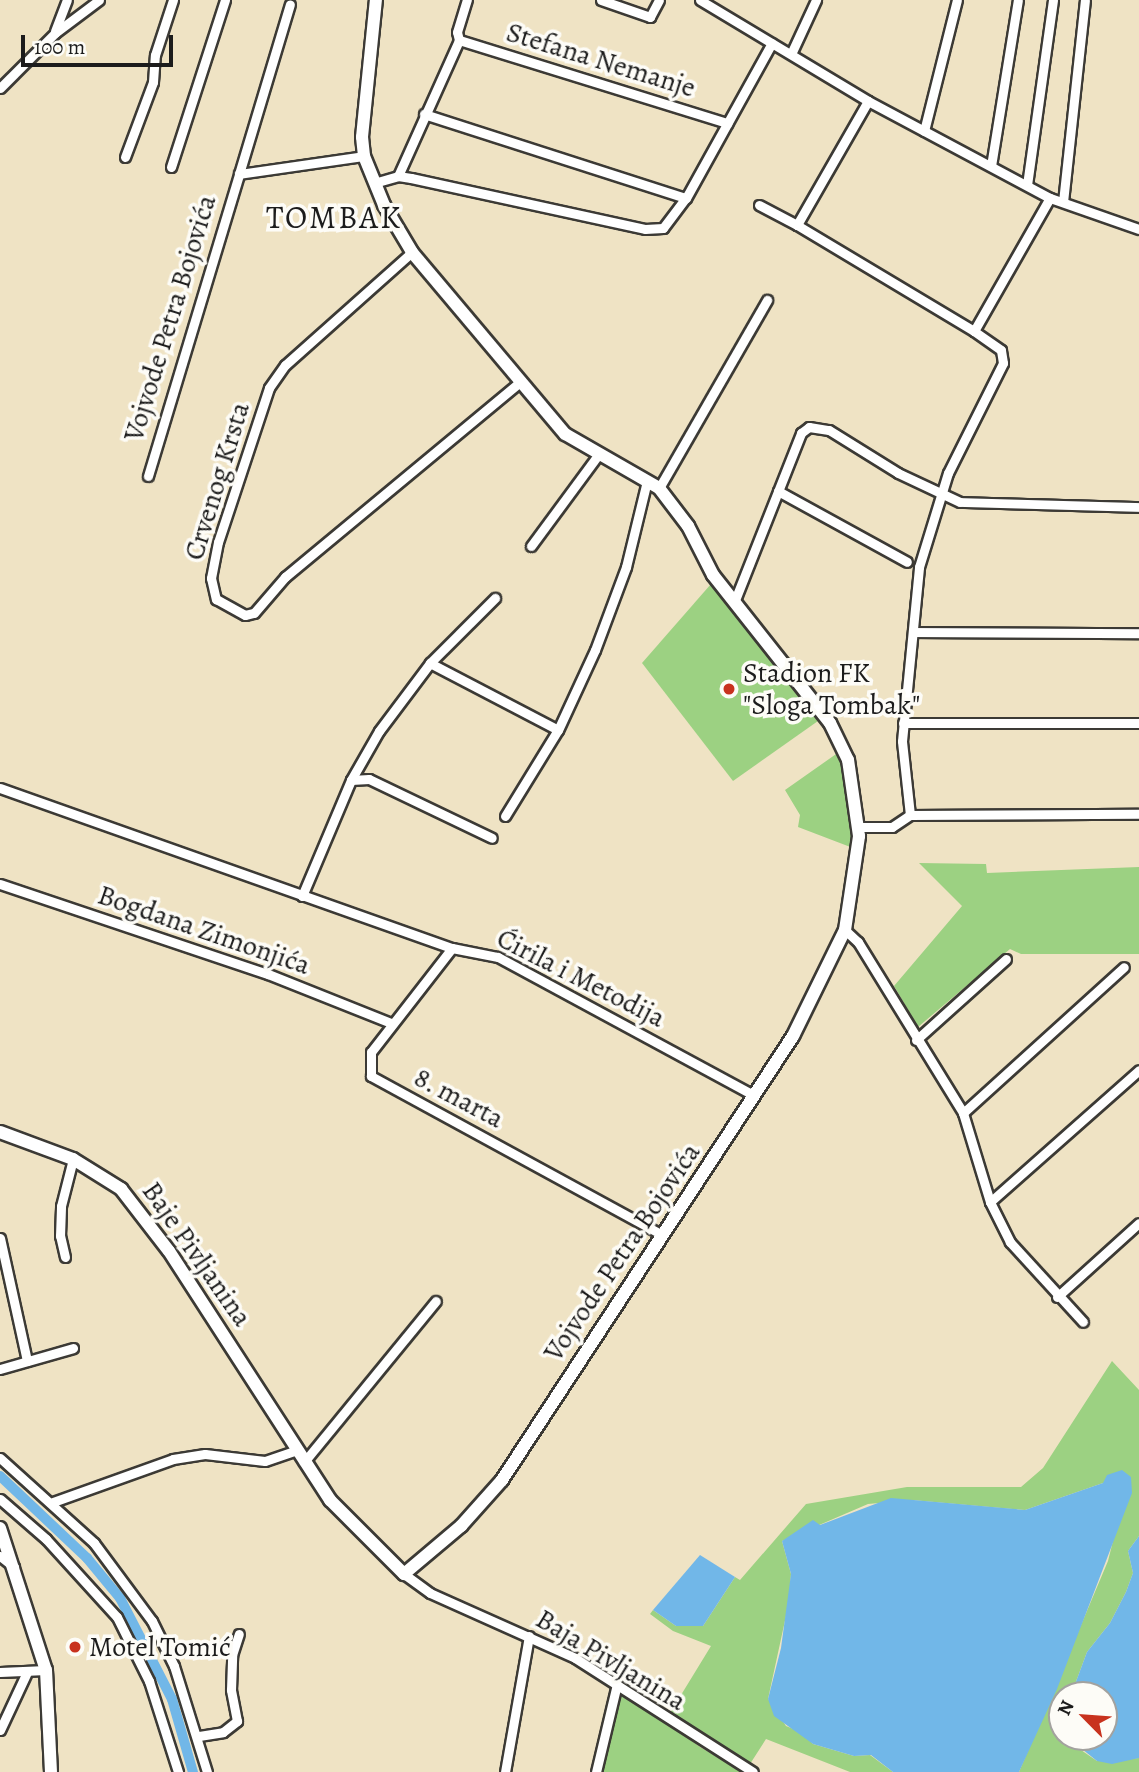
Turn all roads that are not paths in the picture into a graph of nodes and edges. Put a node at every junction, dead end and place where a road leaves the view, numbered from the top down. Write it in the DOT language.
graph roads {
  1 [pos="67,0"];
  2 [pos="99,0"];
  3 [pos="173,0"];
  4 [pos="225,0"];
  5 [pos="376,0"];
  6 [pos="467,0"];
  7 [pos="601,0"];
  8 [pos="659,0"];
  9 [pos="700,0"];
  10 [pos="721,0"];
  11 [pos="816,0"];
  12 [pos="957,0"];
  13 [pos="1018,0"];
  14 [pos="1053,0"];
  15 [pos="1085,0"];
  16 [pos="290,4"];
  17 [pos="717,10"];
  18 [pos="55,33"];
  19 [pos="459,40"];
  20 [pos="772,43"];
  21 [pos="791,54"];
  22 [pos="0,88"];
  23 [pos="868,101"];
  24 [pos="424,114"];
  25 [pos="727,123"];
  26 [pos="924,131"];
  27 [pos="364,156"];
  28 [pos="125,157"];
  29 [pos="992,166"];
  30 [pos="171,167"];
  31 [pos="239,174"];
  32 [pos="398,176"];
  33 [pos="374,183"];
  34 [pos="1027,185"];
  35 [pos="686,198"];
  36 [pos="1050,198"];
  37 [pos="1063,202"];
  38 [pos="759,205"];
  39 [pos="797,225"];
  40 [pos="1139,229"];
  41 [pos="412,251"];
  42 [pos="767,300"];
  43 [pos="974,331"];
  44 [pos="520,382"];
  45 [pos="598,455"];
  46 [pos="148,476"];
  47 [pos="653,485"];
  48 [pos="778,491"];
  49 [pos="942,496"];
  50 [pos="1139,507"];
  51 [pos="531,546"];
  52 [pos="907,562"];
  53 [pos="495,598"];
  54 [pos="735,600"];
  55 [pos="914,632"];
  56 [pos="1139,633"];
  57 [pos="430,663"];
  58 [pos="903,723"];
  59 [pos="1139,723"];
  60 [pos="558,730"];
  61 [pos="351,780"];
  62 [pos="0,788"];
  63 [pos="1139,814"];
  64 [pos="910,815"];
  65 [pos="505,816"];
  66 [pos="858,827"];
  67 [pos="492,838"];
  68 [pos="0,884"];
  69 [pos="302,896"];
  70 [pos="845,930"];
  71 [pos="452,948"];
  72 [pos="1006,959"];
  73 [pos="1124,967"];
  74 [pos="391,1023"];
  75 [pos="916,1040"];
  76 [pos="1139,1070"];
  77 [pos="752,1095"];
  78 [pos="963,1113"];
  79 [pos="0,1132"];
  80 [pos="73,1159"];
  81 [pos="990,1202"];
  82 [pos="1139,1223"];
  83 [pos="663,1235"];
  84 [pos="0,1238"];
  85 [pos="65,1257"];
  86 [pos="1057,1297"];
  87 [pos="436,1301"];
  88 [pos="1083,1322"];
  89 [pos="73,1348"];
  90 [pos="27,1361"];
  91 [pos="0,1369"];
  92 [pos="297,1450"];
  93 [pos="0,1458"];
  94 [pos="304,1462"];
  95 [pos="0,1499"];
  96 [pos="54,1502"];
  97 [pos="0,1528"];
  98 [pos="0,1556"];
  99 [pos="15,1567"];
  100 [pos="404,1574"];
  101 [pos="239,1634"];
  102 [pos="529,1636"];
  103 [pos="46,1670"];
  104 [pos="0,1672"];
  105 [pos="27,1672"];
  106 [pos="617,1684"];
  107 [pos="0,1730"];
  108 [pos="199,1736"];
  109 [pos="51,1772"];
  110 [pos="178,1772"];
  111 [pos="207,1772"];
  112 [pos="505,1772"];
  113 [pos="596,1772"];
  114 [pos="753,1772"];
  1 -- 18 [label="street"];
  2 -- 18 [label="street"];
  3 -- 28 [label="street"];
  4 -- 30 [label="street"];
  5 -- 27 [label="street, Vojvode Petra Bojovića"];
  6 -- 19 [label="street"];
  7 -- 8 [label="street"];
  9 -- 17 [label="street"];
  10 -- 17 [label="street"];
  11 -- 21 [label="street"];
  12 -- 26 [label="street"];
  13 -- 29 [label="street"];
  14 -- 34 [label="street"];
  15 -- 37 [label="street"];
  16 -- 31 [label="street, Vojvode Petra Bojovića"];
  17 -- 20 [label="street"];
  18 -- 22 [label="street"];
  19 -- 24 [label="street"];
  19 -- 25 [label="street, Stefana Nemanje"];
  20 -- 21 [label="street"];
  20 -- 25 [label="street, Stefana Nemanje"];
  21 -- 23 [label="street"];
  23 -- 26 [label="street"];
  23 -- 39 [label="street"];
  24 -- 32 [label="street"];
  24 -- 35 [label="street"];
  25 -- 35 [label="street, Stefana Nemanje"];
  26 -- 29 [label="street"];
  27 -- 31 [label="street, Vojvode Petra Bojovića"];
  27 -- 33 [label="street, Vojvode Petra Bojovića"];
  29 -- 34 [label="street"];
  31 -- 46 [label="street, Vojvode Petra Bojovića"];
  32 -- 33 [label="street, Stefana Nemanje"];
  32 -- 35 [label="street, Stefana Nemanje"];
  33 -- 41 [label="street, Vojvode Petra Bojovića"];
  34 -- 36 [label="street"];
  36 -- 37 [label="street"];
  36 -- 43 [label="street"];
  37 -- 40 [label="street"];
  38 -- 39 [label="street"];
  39 -- 43 [label="street"];
  41 -- 44 [label="street, Vojvode Petra Bojovića"];
  41 -- 44 [label="street, Crvenog Krsta"];
  42 -- 47 [label="street"];
  43 -- 49 [label="street"];
  44 -- 45 [label="street, Vojvode Petra Bojovića"];
  45 -- 47 [label="street, Vojvode Petra Bojovića"];
  45 -- 51 [label="street"];
  47 -- 54 [label="street, Vojvode Petra Bojovića"];
  47 -- 60 [label="street"];
  48 -- 49 [label="street"];
  48 -- 52 [label="street"];
  48 -- 54 [label="street"];
  49 -- 50 [label="street"];
  49 -- 55 [label="street"];
  53 -- 57 [label="street"];
  54 -- 66 [label="street, Vojvode Petra Bojovića"];
  55 -- 56 [label="street"];
  55 -- 58 [label="street"];
  57 -- 60 [label="street"];
  57 -- 61 [label="street"];
  58 -- 59 [label="street"];
  58 -- 64 [label="street"];
  60 -- 65 [label="street"];
  61 -- 67 [label="street"];
  61 -- 69 [label="street"];
  62 -- 69 [label="street, Ćirila i Metodija"];
  63 -- 64 [label="street"];
  64 -- 66 [label="street"];
  66 -- 70 [label="street, Vojvode Petra Bojovića"];
  68 -- 74 [label="street, Bogdana Zimonjića"];
  69 -- 71 [label="street, Ćirila i Metodija"];
  70 -- 75 [label="street"];
  70 -- 77 [label="street, Vojvode Petra Bojovića"];
  71 -- 74 [label="street, 8. marta"];
  71 -- 77 [label="street, Ćirila i Metodija"];
  72 -- 75 [label="street"];
  73 -- 78 [label="street"];
  74 -- 83 [label="street, 8. marta"];
  75 -- 78 [label="street"];
  76 -- 81 [label="street"];
  77 -- 83 [label="street, Vojvode Petra Bojovića"];
  78 -- 81 [label="street"];
  79 -- 80 [label="street, Baje Pivljanina"];
  80 -- 85 [label="street"];
  80 -- 92 [label="street, Baje Pivljanina"];
  81 -- 86 [label="street"];
  82 -- 86 [label="street"];
  83 -- 100 [label="street, Vojvode Petra Bojovića"];
  84 -- 90 [label="street"];
  86 -- 88 [label="street"];
  87 -- 94 [label="street"];
  89 -- 90 [label="street"];
  90 -- 91 [label="street"];
  92 -- 94 [label="street, Baje Pivljanina"];
  92 -- 96 [label="street"];
  93 -- 96 [label="street"];
  94 -- 100 [label="street, Baje Pivljanina"];
  95 -- 110 [label="street"];
  96 -- 108 [label="street"];
  97 -- 99 [label="street"];
  98 -- 99 [label="street"];
  99 -- 103 [label="street"];
  100 -- 102 [label="street, Baja Pivljanina"];
  101 -- 108 [label="street"];
  102 -- 106 [label="street, Baja Pivljanina"];
  102 -- 112 [label="street"];
  103 -- 105 [label="street"];
  103 -- 109 [label="street"];
  104 -- 105 [label="street"];
  105 -- 107 [label="street"];
  106 -- 113 [label="street"];
  106 -- 114 [label="street, Baja Pivljanina"];
  108 -- 111 [label="street"];
}
